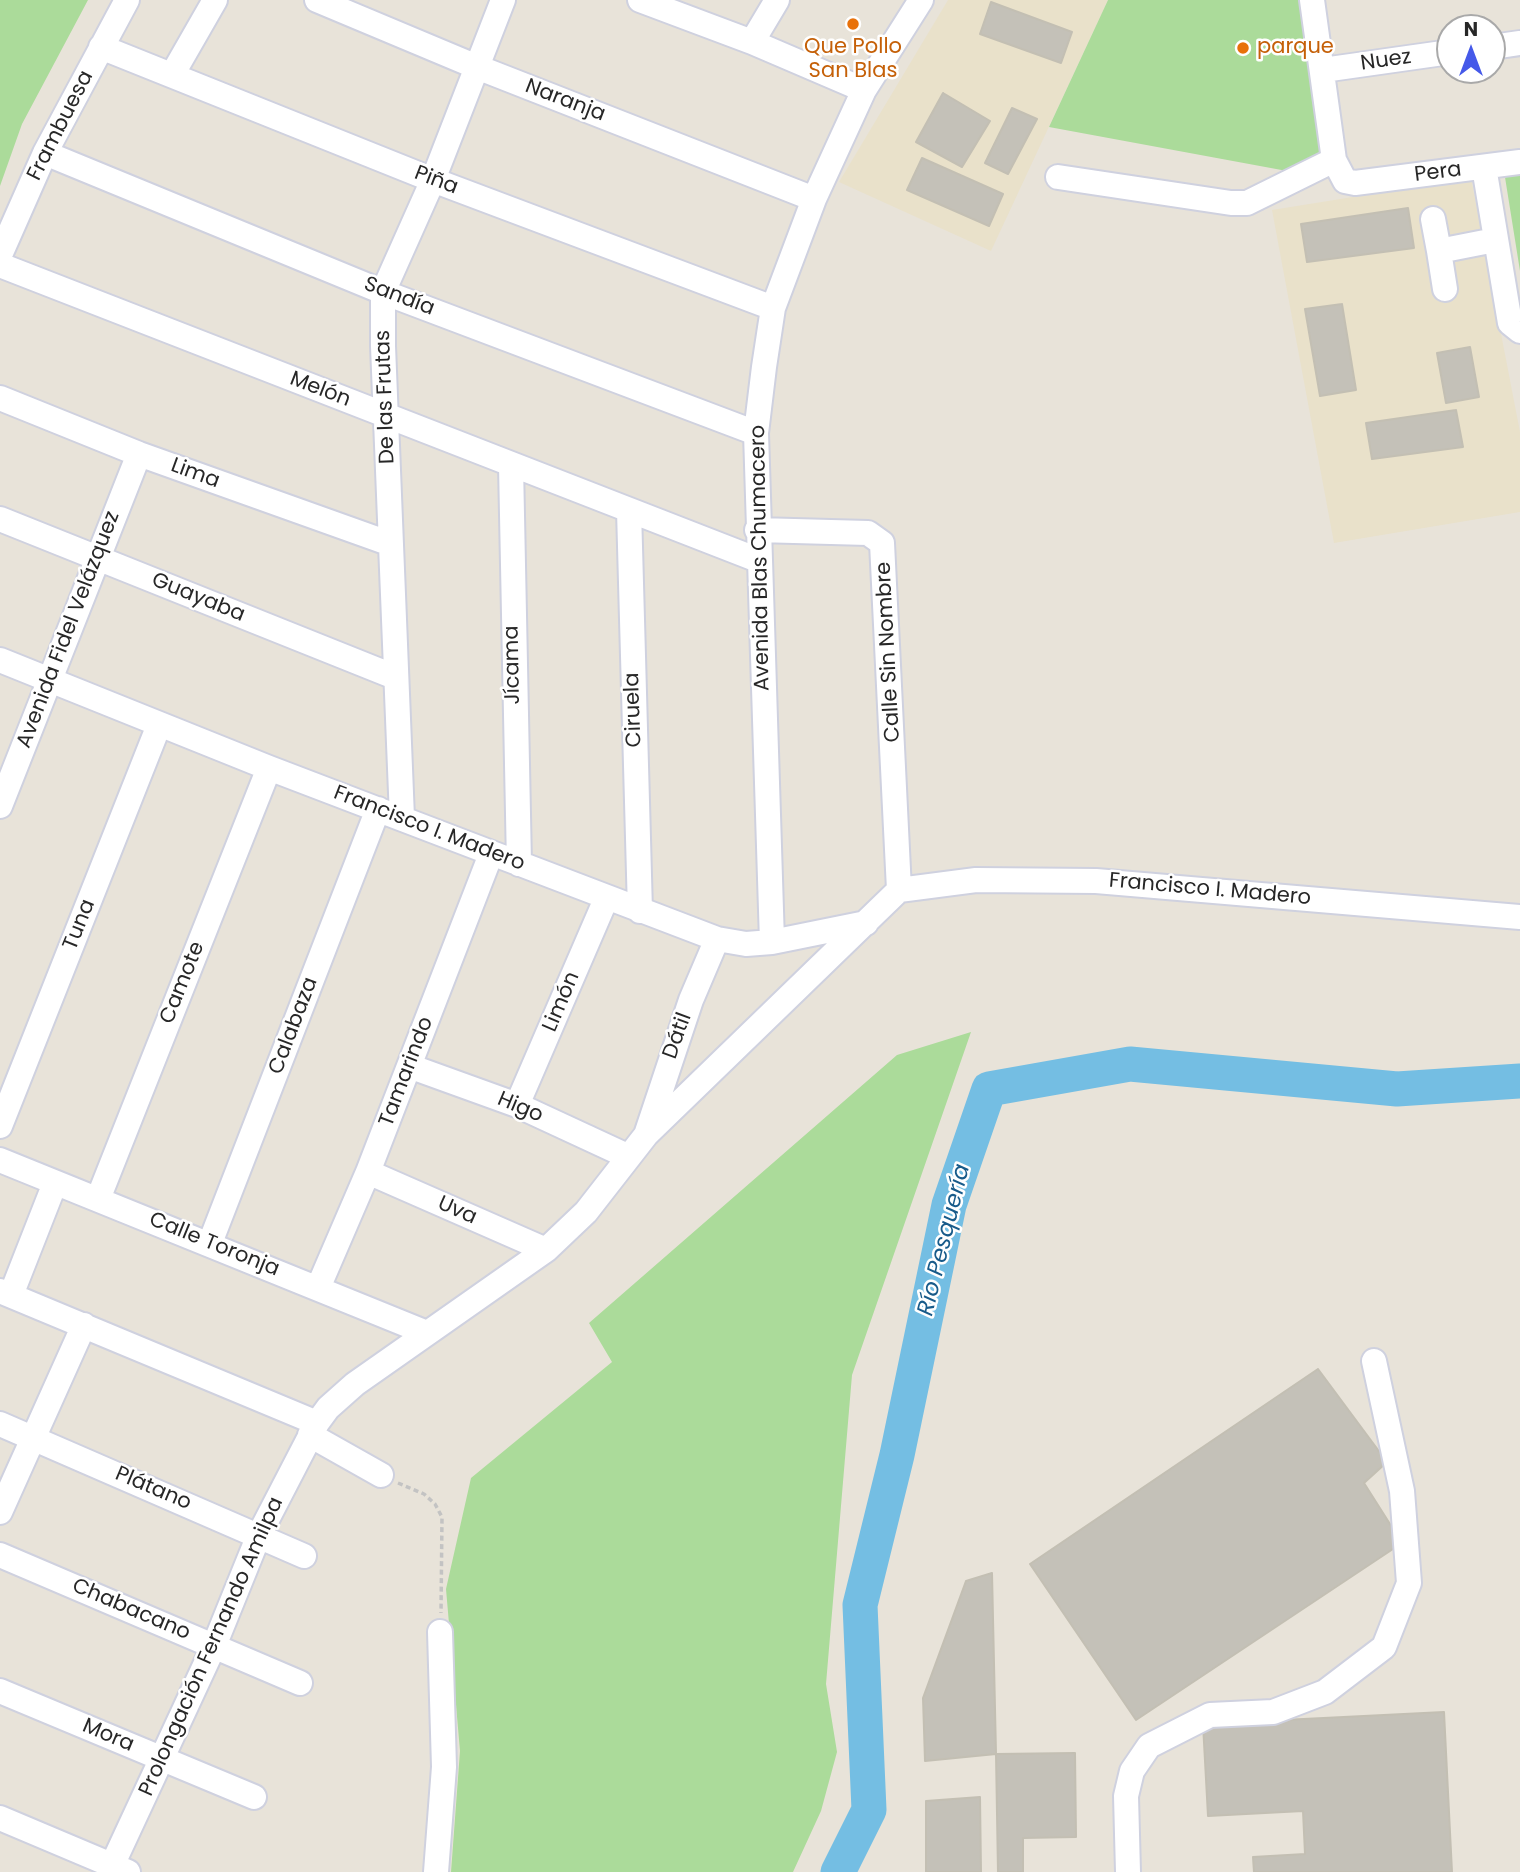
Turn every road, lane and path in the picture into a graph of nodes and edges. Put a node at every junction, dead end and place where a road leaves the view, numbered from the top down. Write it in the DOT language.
graph roads {
  1 [pos="127,0"];
  2 [pos="215,0"];
  3 [pos="317,0"];
  4 [pos="503,0"];
  5 [pos="641,0"];
  6 [pos="778,0"];
  7 [pos="921,0"];
  8 [pos="1312,0"];
  9 [pos="752,42"];
  10 [pos="101,47"];
  11 [pos="1436,54"];
  12 [pos="477,67"];
  13 [pos="1323,70"];
  14 [pos="172,75"];
  15 [pos="864,90"];
  16 [pos="45,153"];
  17 [pos="1334,160"];
  18 [pos="1520,162"];
  19 [pos="1484,167"];
  20 [pos="1058,177"];
  21 [pos="433,180"];
  22 [pos="814,199"];
  23 [pos="1433,219"];
  24 [pos="1495,240"];
  25 [pos="1439,251"];
  26 [pos="0,255"];
  27 [pos="0,265"];
  28 [pos="1445,289"];
  29 [pos="383,292"];
  30 [pos="774,308"];
  31 [pos="1520,331"];
  32 [pos="0,398"];
  33 [pos="386,416"];
  34 [pos="756,433"];
  35 [pos="139,454"];
  36 [pos="511,465"];
  37 [pos="629,510"];
  38 [pos="0,519"];
  39 [pos="757,530"];
  40 [pos="391,544"];
  41 [pos="97,557"];
  42 [pos="758,560"];
  43 [pos="0,660"];
  44 [pos="395,677"];
  45 [pos="51,681"];
  46 [pos="159,725"];
  47 [pos="269,768"];
  48 [pos="0,806"];
  49 [pos="378,809"];
  50 [pos="402,818"];
  51 [pos="491,854"];
  52 [pos="519,864"];
  53 [pos="899,890"];
  54 [pos="606,899"];
  55 [pos="640,911"];
  56 [pos="1520,917"];
  57 [pos="867,923"];
  58 [pos="717,939"];
  59 [pos="772,942"];
  60 [pos="409,1066"];
  61 [pos="517,1105"];
  62 [pos="0,1126"];
  63 [pos="646,1135"];
  64 [pos="627,1156"];
  65 [pos="0,1160"];
  66 [pos="368,1172"];
  67 [pos="55,1183"];
  68 [pos="98,1199"];
  69 [pos="210,1243"];
  70 [pos="546,1250"];
  71 [pos="318,1288"];
  72 [pos="5,1293"];
  73 [pos="84,1325"];
  74 [pos="427,1333"];
  75 [pos="1374,1361"];
  76 [pos="0,1424"];
  77 [pos="313,1429"];
  78 [pos="34,1437"];
  79 [pos="382,1475"];
  80 [pos="0,1512"];
  81 [pos="260,1535"];
  82 [pos="0,1555"];
  83 [pos="304,1556"];
  84 [pos="440,1632"];
  85 [pos="214,1646"];
  86 [pos="300,1683"];
  87 [pos="0,1691"];
  88 [pos="163,1759"];
  89 [pos="254,1797"];
  90 [pos="0,1818"];
  91 [pos="117,1870"];
  92 [pos="436,1872"];
  93 [pos="1128,1872"];
  1 -- 10 [label="street, Frambuesa"];
  2 -- 14 [label="street"];
  3 -- 12 [label="street, Naranja"];
  4 -- 12 [label="street, De las Frutas"];
  5 -- 9 [label="street"];
  6 -- 9 [label="street"];
  7 -- 15 [label="street, Avenida Blas Chumacero"];
  8 -- 13 [label="street"];
  9 -- 15 [label="street"];
  10 -- 14 [label="street, Piña"];
  10 -- 16 [label="street, Frambuesa"];
  11 -- 13 [label="street, Nuez"];
  12 -- 21 [label="street, De las Frutas"];
  12 -- 22 [label="street, Naranja"];
  13 -- 17 [label="street"];
  14 -- 21 [label="street, Piña"];
  15 -- 22 [label="street, Avenida Blas Chumacero"];
  16 -- 26 [label="street, Frambuesa"];
  16 -- 29 [label="street, Sandía"];
  17 -- 19 [label="street, Pera"];
  17 -- 20 [label="street"];
  18 -- 19 [label="street, Pera"];
  19 -- 24 [label="street"];
  21 -- 29 [label="street, De las Frutas"];
  21 -- 30 [label="street, Piña"];
  22 -- 30 [label="street, Avenida Blas Chumacero"];
  23 -- 25 [label="street"];
  24 -- 25 [label="street"];
  24 -- 31 [label="street"];
  25 -- 28 [label="street"];
  27 -- 33 [label="street, Melón"];
  29 -- 33 [label="street, De las Frutas"];
  29 -- 34 [label="street, Sandía"];
  30 -- 34 [label="street, Avenida Blas Chumacero"];
  32 -- 35 [label="street, Lima"];
  33 -- 36 [label="street, Melón"];
  33 -- 40 [label="street, De las Frutas"];
  34 -- 39 [label="street, Avenida Blas Chumacero"];
  35 -- 40 [label="street, Lima"];
  35 -- 41 [label="street, Avenida Fidel Velázquez"];
  36 -- 37 [label="street, Melón"];
  36 -- 52 [label="street, Jícama"];
  37 -- 42 [label="street, Melón"];
  37 -- 55 [label="street, Ciruela"];
  38 -- 41 [label="street, Guayaba"];
  39 -- 42 [label="street, Avenida Blas Chumacero"];
  39 -- 53 [label="street, Calle Sin Nombre"];
  40 -- 44 [label="street, De las Frutas"];
  41 -- 44 [label="street, Guayaba"];
  41 -- 45 [label="street, Avenida Fidel Velázquez"];
  42 -- 59 [label="street, Avenida Blas Chumacero"];
  43 -- 45 [label="street, Francisco I. Madero"];
  44 -- 50 [label="street, De las Frutas"];
  45 -- 46 [label="street, Francisco I. Madero"];
  45 -- 48 [label="street, Avenida Fidel Velázquez"];
  46 -- 47 [label="street, Francisco I. Madero"];
  46 -- 62 [label="street, Tuna"];
  47 -- 49 [label="street, Francisco I. Madero"];
  47 -- 68 [label="street, Camote"];
  49 -- 50 [label="street, Francisco I. Madero"];
  49 -- 69 [label="street, Calabaza"];
  50 -- 51 [label="street, Francisco I. Madero"];
  51 -- 52 [label="street, Francisco I. Madero"];
  51 -- 60 [label="street, Tamarindo"];
  52 -- 54 [label="street, Francisco I. Madero"];
  53 -- 56 [label="street, Francisco I. Madero"];
  53 -- 57 [label="street"];
  54 -- 55 [label="street, Francisco I. Madero"];
  54 -- 61 [label="street, Limón"];
  55 -- 58 [label="street, Francisco I. Madero"];
  57 -- 59 [label="street, Francisco I. Madero"];
  57 -- 63 [label="street"];
  58 -- 59 [label="street, Francisco I. Madero"];
  58 -- 63 [label="street, Dátil"];
  60 -- 61 [label="street, Higo"];
  60 -- 66 [label="street, Tamarindo"];
  61 -- 64 [label="street, Higo"];
  63 -- 64 [label="street"];
  64 -- 70 [label="street"];
  65 -- 67 [label="street, Calle Toronja"];
  66 -- 70 [label="street, Uva"];
  66 -- 71 [label="street, Tamarindo"];
  67 -- 68 [label="street, Calle Toronja"];
  67 -- 72 [label="street"];
  68 -- 69 [label="street, Calle Toronja"];
  69 -- 71 [label="street, Calle Toronja"];
  70 -- 74 [label="street"];
  71 -- 74 [label="street, Calle Toronja"];
  72 -- 73 [label="street"];
  73 -- 77 [label="street"];
  73 -- 78 [label="street"];
  74 -- 77 [label="street"];
  75 -- 93 [label="street"];
  76 -- 78 [label="street, Plátano"];
  77 -- 79 [label="street"];
  77 -- 81 [label="street, Prolongación Fernando Amilpa"];
  78 -- 80 [label="street"];
  78 -- 81 [label="street, Plátano"];
  79 -- 84 [label="path"];
  81 -- 83 [label="street, Plátano"];
  81 -- 85 [label="street, Prolongación Fernando Amilpa"];
  82 -- 85 [label="street, Chabacano"];
  84 -- 92 [label="street"];
  85 -- 86 [label="street, Chabacano"];
  85 -- 88 [label="street, Prolongación Fernando Amilpa"];
  87 -- 88 [label="street, Mora"];
  88 -- 89 [label="street, Mora"];
  88 -- 91 [label="street, Prolongación Fernando Amilpa"];
  90 -- 91 [label="street"];
}
